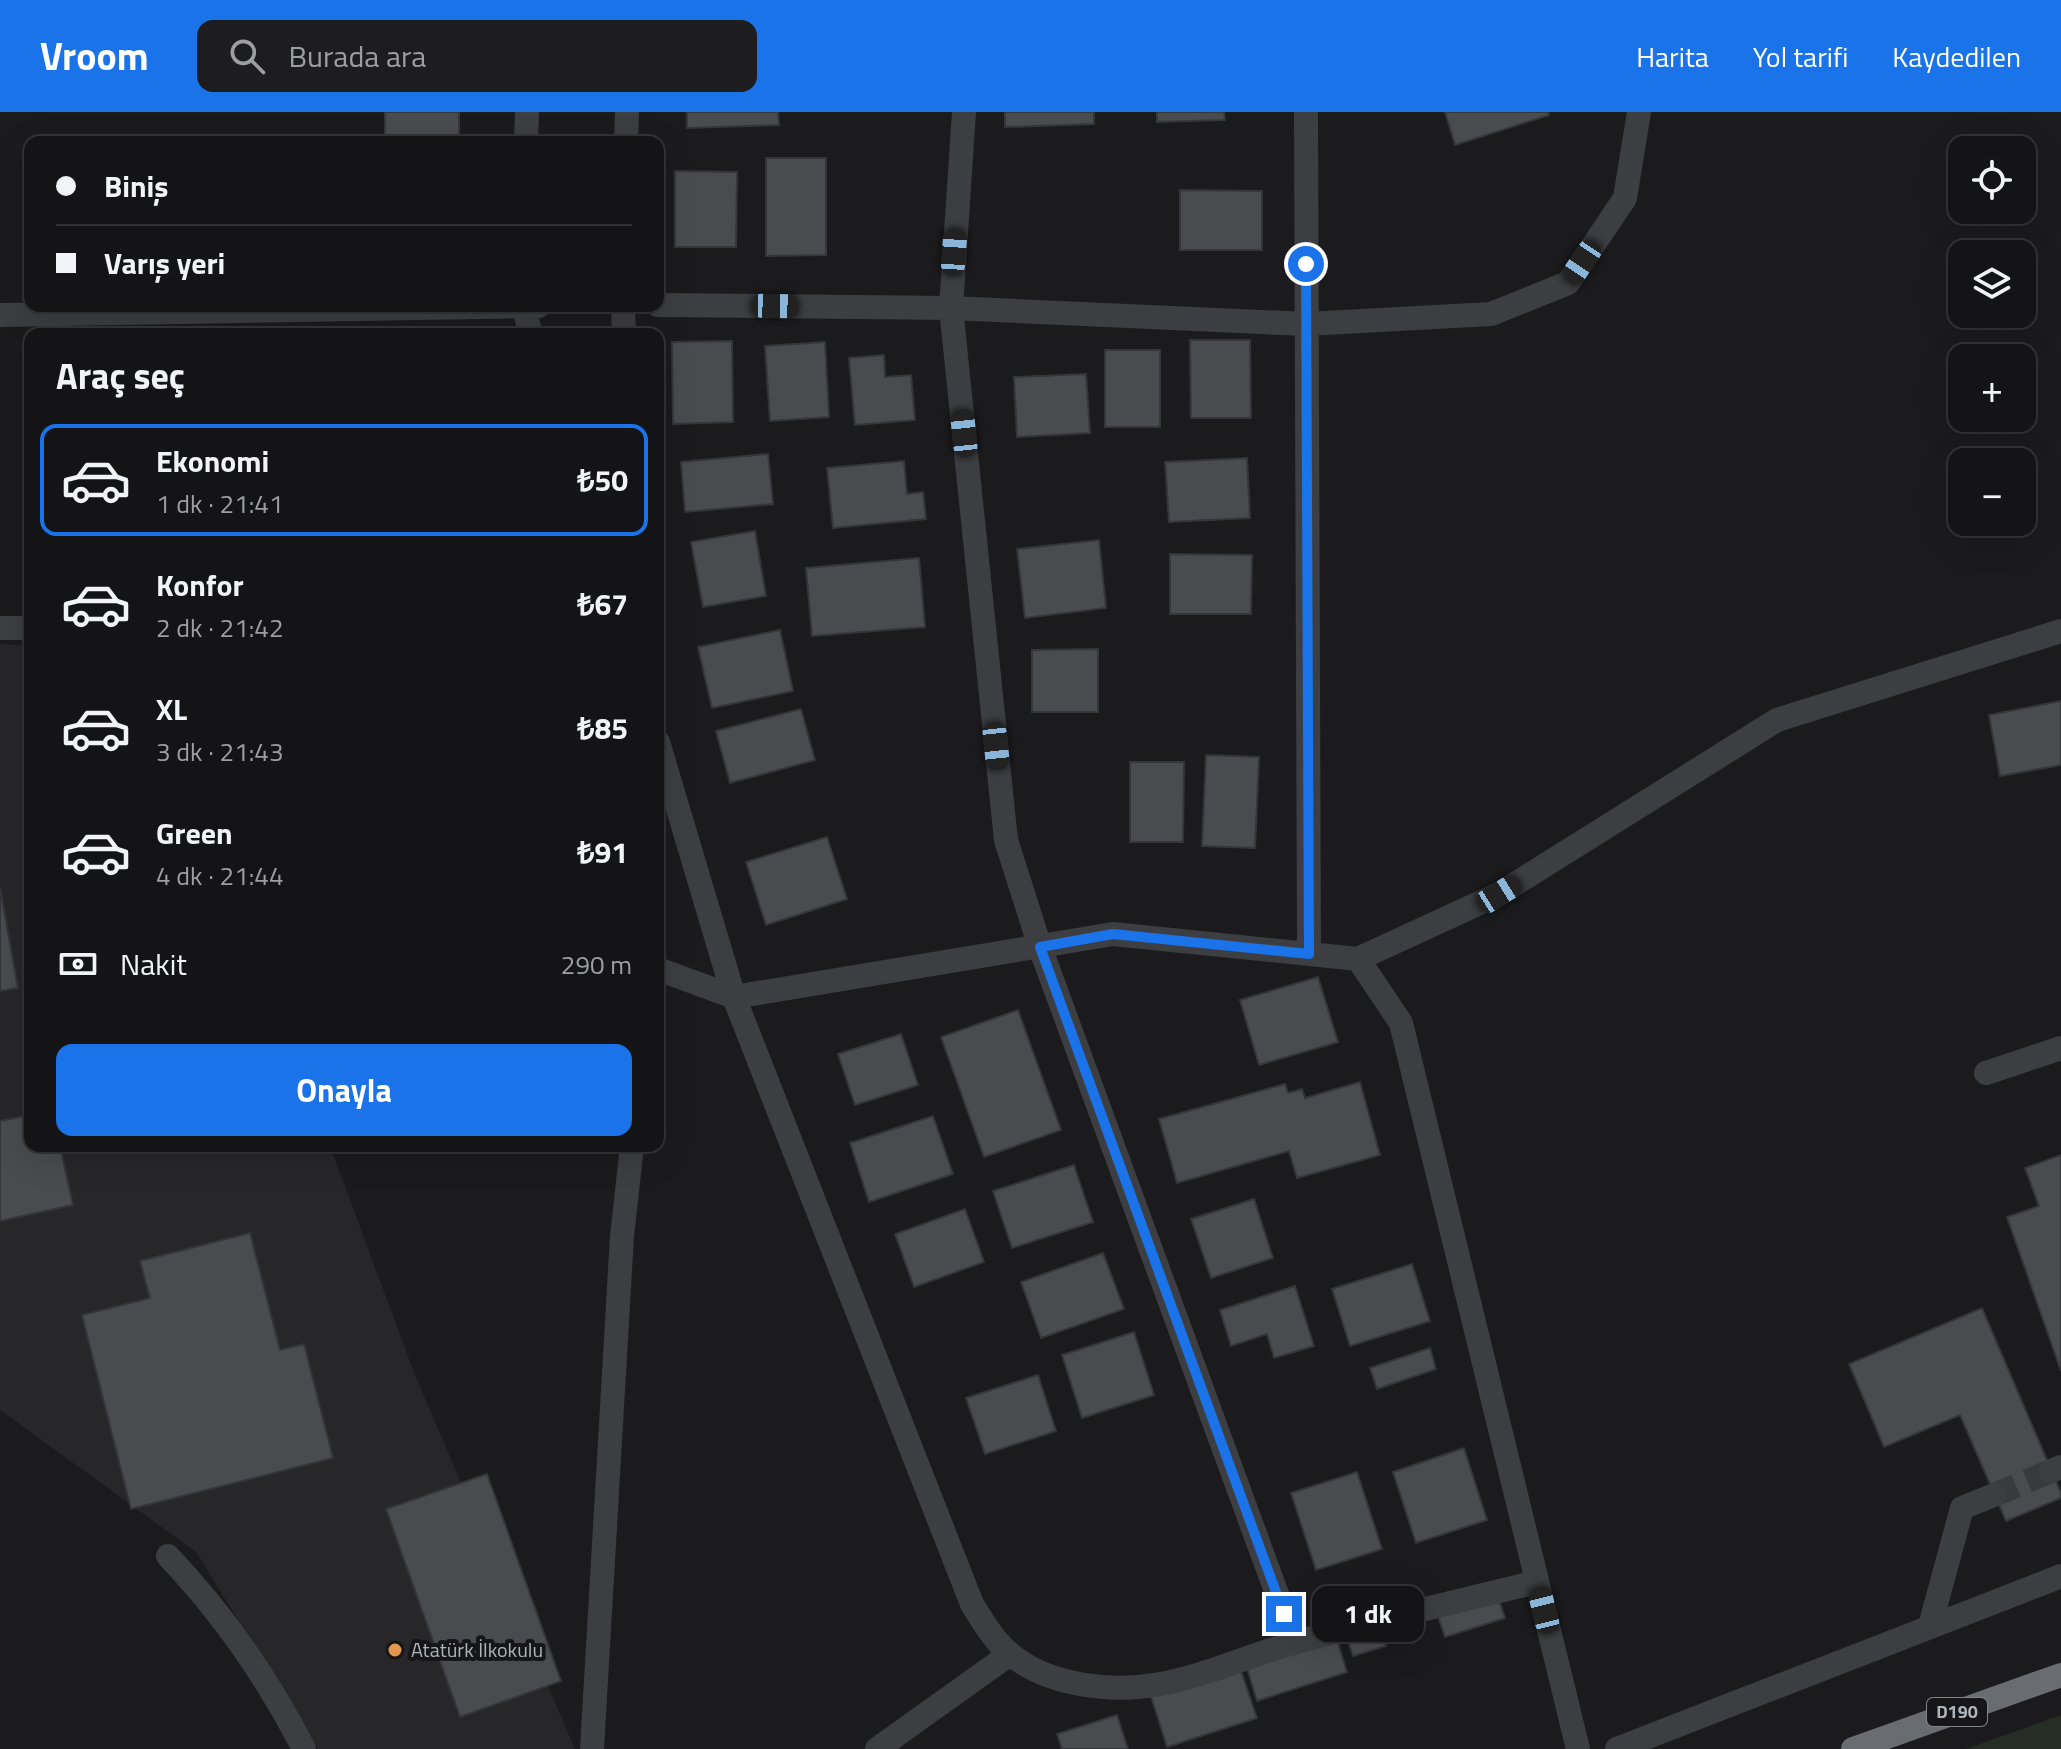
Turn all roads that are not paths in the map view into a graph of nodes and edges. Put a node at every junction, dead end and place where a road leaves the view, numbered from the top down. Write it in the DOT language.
graph roads {
  1 [pos="527,112"];
  2 [pos="627,112"];
  3 [pos="964,112"];
  4 [pos="1306,112"];
  5 [pos="1639,112"];
  6 [pos="526,136"];
  7 [pos="626,136"];
  8 [pos="664,305"];
  9 [pos="951,308"];
  10 [pos="174,312"];
  11 [pos="0,315"];
  12 [pos="1306,324"];
  13 [pos="0,628"];
  14 [pos="24,628"];
  15 [pos="2061,631"];
  16 [pos="664,762"];
  17 [pos="1040,947"];
  18 [pos="1309,954"];
  19 [pos="1358,959"];
  20 [pos="664,971"];
  21 [pos="734,997"];
  22 [pos="2061,1048"];
  23 [pos="1986,1073"];
  24 [pos="631,1152"];
  25 [pos="1994,1495"];
  26 [pos="168,1556"];
  27 [pos="2061,1576"];
  28 [pos="1537,1582"];
  29 [pos="1930,1626"];
  30 [pos="1295,1643"];
  31 [pos="1010,1654"];
  32 [pos="2061,1675"];
  33 [pos="304,1749"];
  34 [pos="592,1749"];
  35 [pos="877,1749"];
  36 [pos="1578,1749"];
  37 [pos="1617,1749"];
  38 [pos="1853,1749"];
  1 -- 6 [label="street"];
  2 -- 7 [label="street"];
  3 -- 9 [label="street"];
  4 -- 12 [label="street"];
  5 -- 12 [label="street"];
  8 -- 9 [label="street"];
  9 -- 12 [label="street"];
  9 -- 17 [label="street"];
  10 -- 11 [label="street"];
  12 -- 18 [label="street"];
  13 -- 14 [label="street"];
  15 -- 19 [label="street"];
  16 -- 21 [label="street"];
  17 -- 18 [label="street"];
  17 -- 21 [label="street"];
  17 -- 30 [label="street"];
  18 -- 19 [label="street"];
  19 -- 28 [label="street"];
  20 -- 21 [label="street"];
  21 -- 31 [label="street"];
  22 -- 23 [label="street"];
  24 -- 34 [label="street"];
  25 -- 29 [label="street"];
  26 -- 33 [label="street"];
  27 -- 29 [label="street"];
  28 -- 30 [label="street"];
  28 -- 36 [label="street"];
  29 -- 37 [label="street"];
  30 -- 31 [label="street"];
  31 -- 35 [label="street"];
  32 -- 38 [label="highway, D190"];
}
